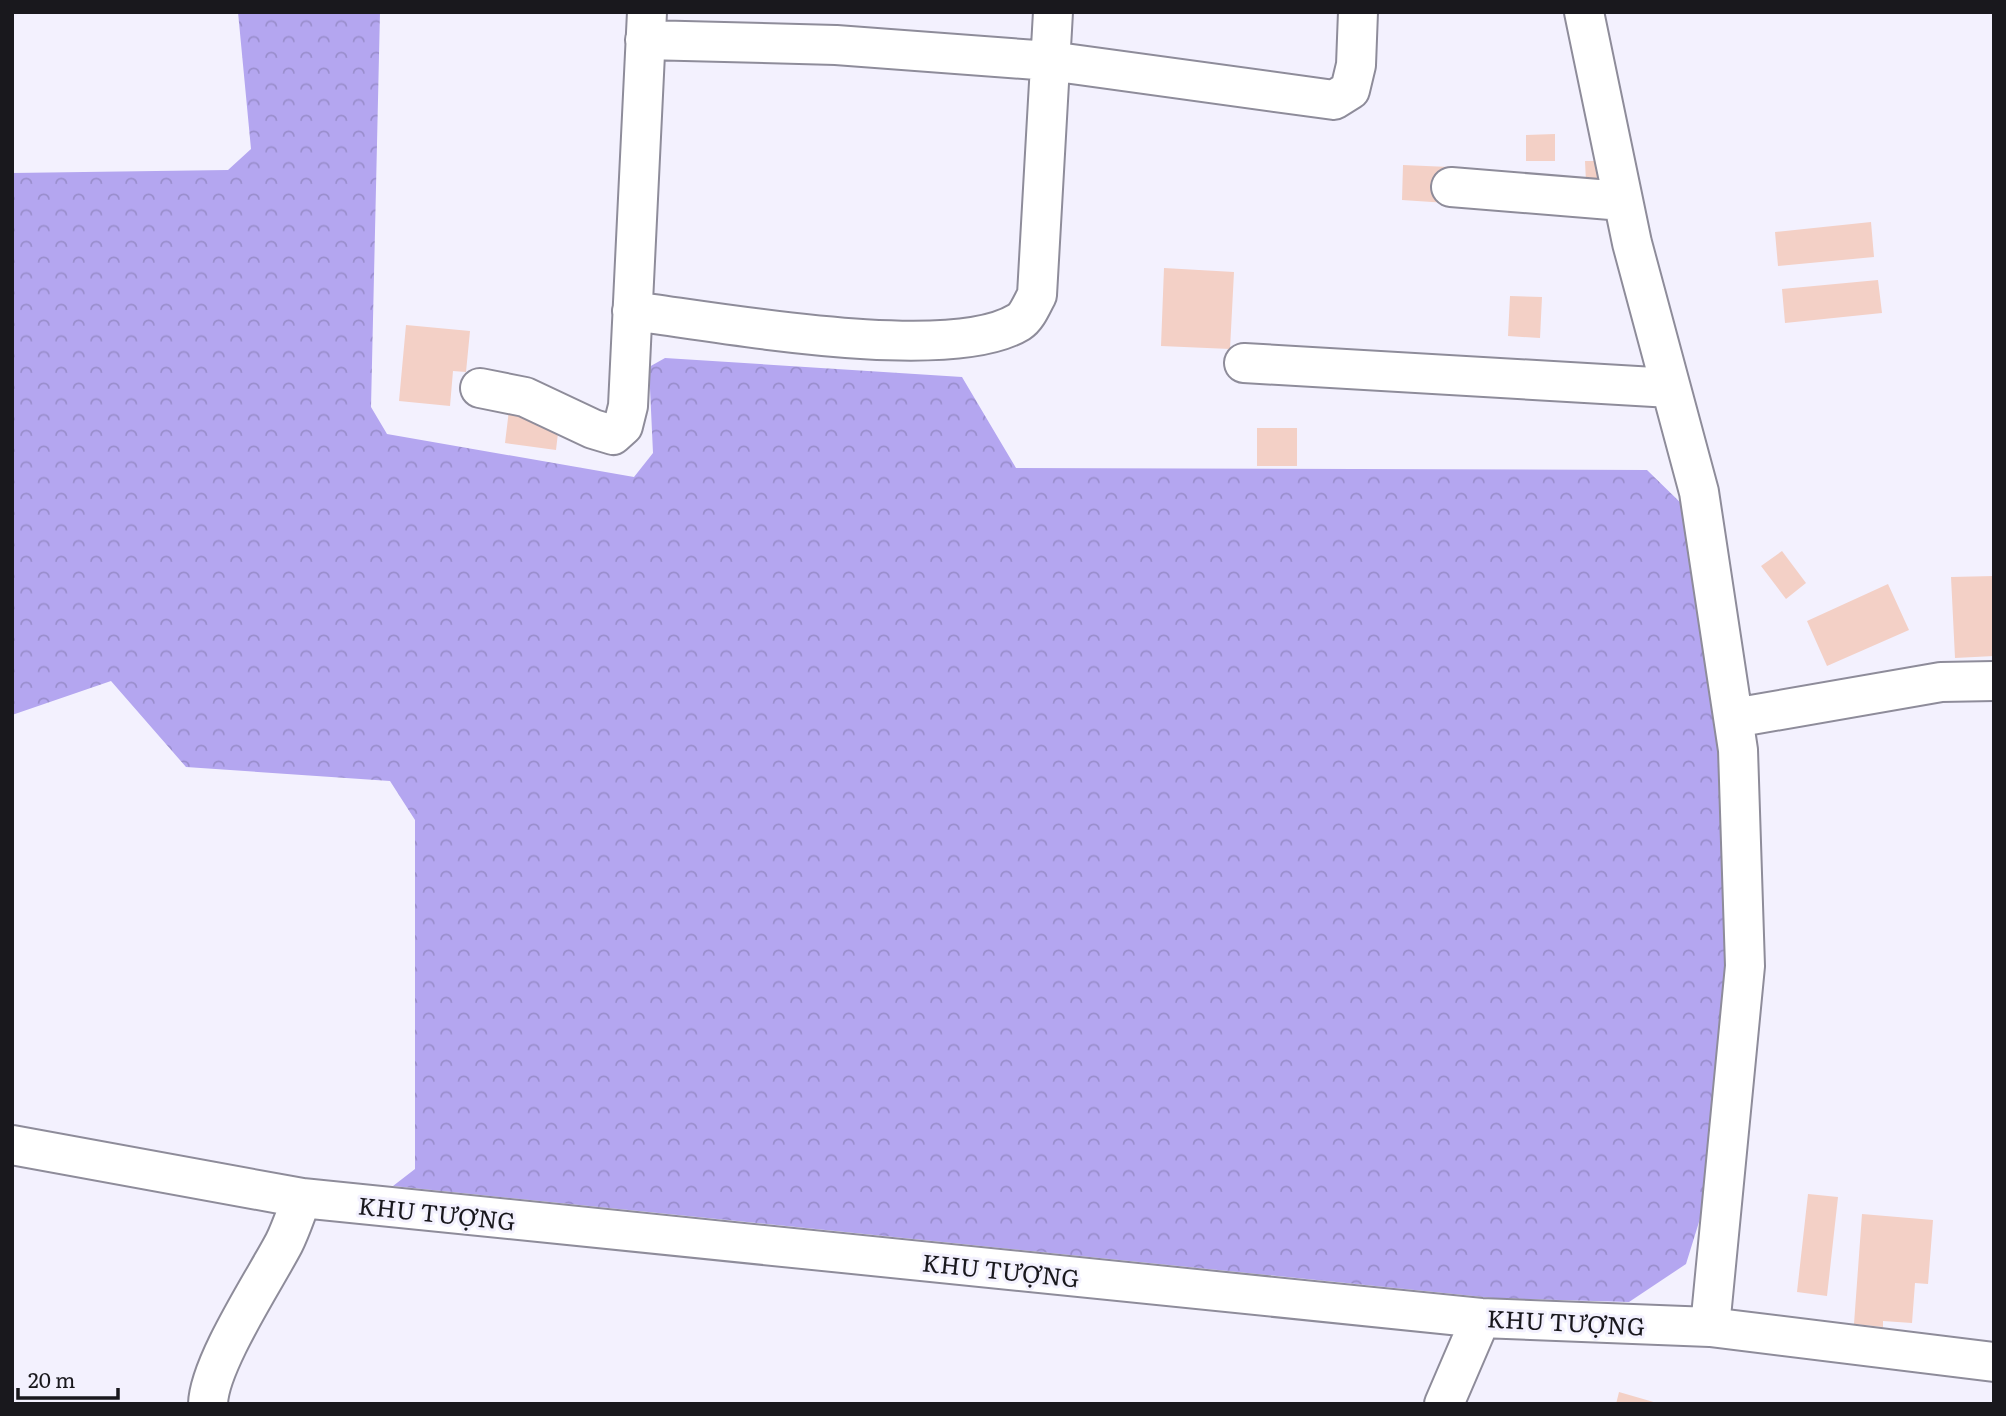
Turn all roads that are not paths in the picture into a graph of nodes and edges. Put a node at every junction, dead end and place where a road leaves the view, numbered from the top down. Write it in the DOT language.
graph roads {
  1 [pos="1053,12"];
  2 [pos="1359,12"];
  3 [pos="1584,12"];
  4 [pos="646,26"];
  5 [pos="1050,61"];
  6 [pos="1451,187"];
  7 [pos="1623,201"];
  8 [pos="632,311"];
  9 [pos="1244,363"];
  10 [pos="480,388"];
  11 [pos="1671,388"];
  12 [pos="1994,681"];
  13 [pos="1734,718"];
  14 [pos="12,1145"];
  15 [pos="302,1198"];
  16 [pos="1481,1318"];
  17 [pos="1710,1327"];
  18 [pos="1994,1362"];
  19 [pos="208,1404"];
  20 [pos="1444,1404"];
  1 -- 5 [label="street"];
  2 -- 5 [label="street"];
  3 -- 7 [label="street"];
  4 -- 5 [label="street"];
  4 -- 8 [label="street"];
  5 -- 8 [label="street"];
  6 -- 7 [label="street"];
  7 -- 11 [label="street"];
  8 -- 10 [label="street"];
  9 -- 11 [label="street"];
  11 -- 13 [label="street"];
  12 -- 13 [label="street"];
  13 -- 17 [label="street"];
  14 -- 15 [label="street, KHU TƯỢNG"];
  15 -- 16 [label="street, KHU TƯỢNG"];
  15 -- 19 [label="street"];
  16 -- 17 [label="street, KHU TƯỢNG"];
  16 -- 20 [label="street"];
  17 -- 18 [label="street, KHU TƯỢNG"];
}
